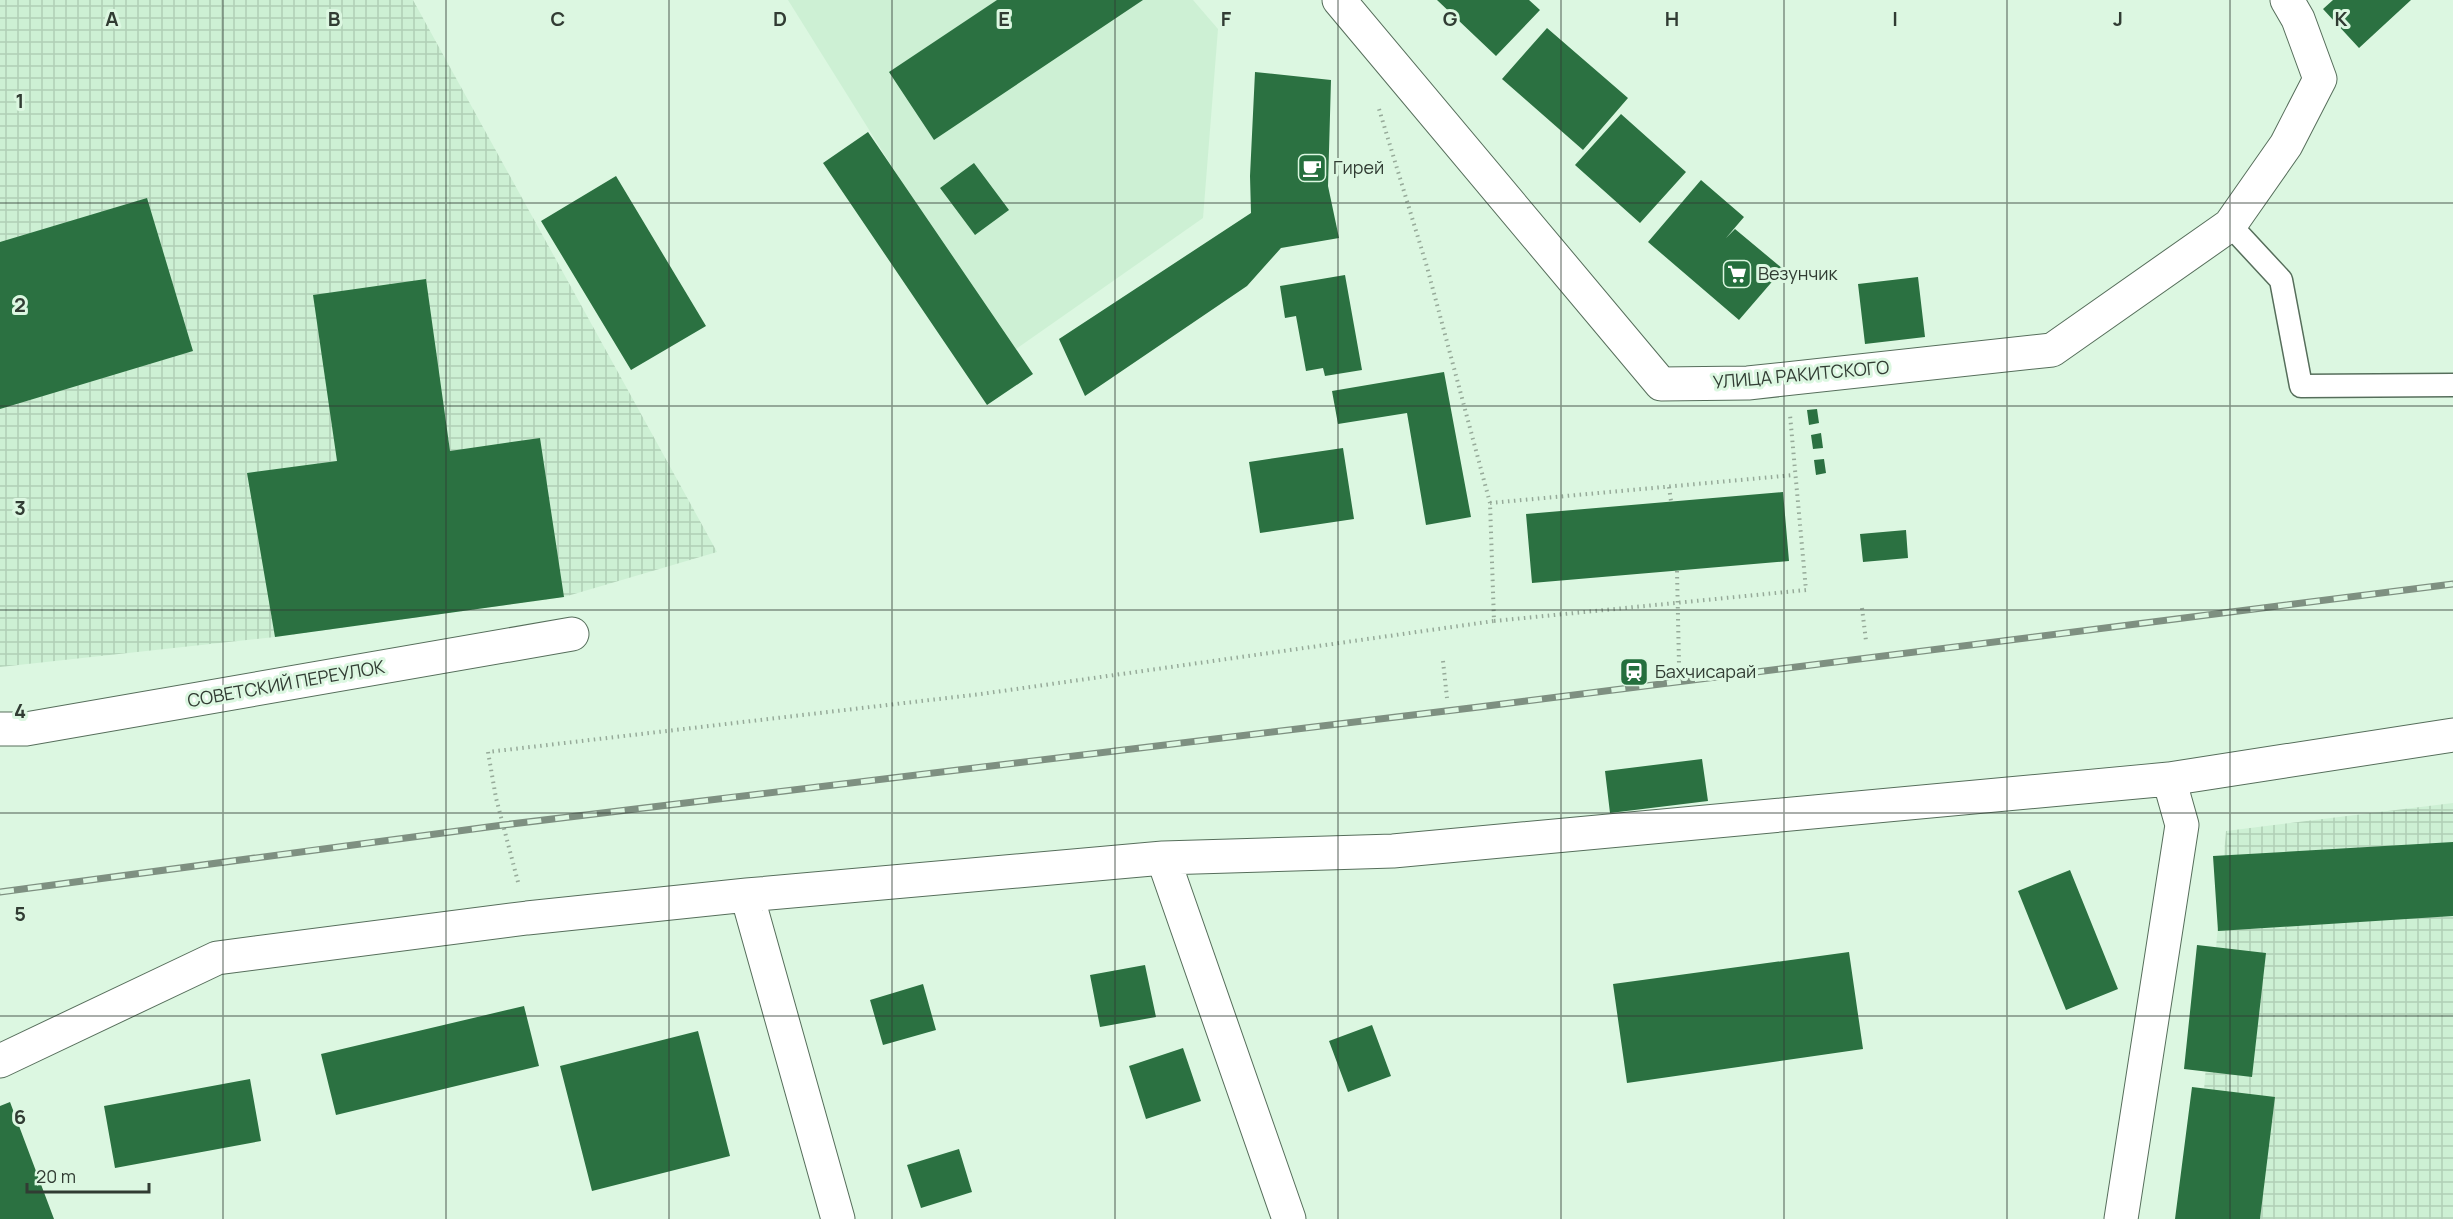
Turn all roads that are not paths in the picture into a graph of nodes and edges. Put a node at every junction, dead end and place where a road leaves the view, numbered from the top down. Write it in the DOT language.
graph roads {
  1 [pos="1339,0"];
  2 [pos="2287,0"];
  3 [pos="2230,225"];
  4 [pos="2453,385"];
  5 [pos="572,634"];
  6 [pos="0,729"];
  7 [pos="2453,735"];
  8 [pos="2169,779"];
  9 [pos="1163,858"];
  10 [pos="747,895"];
  11 [pos="0,1060"];
  12 [pos="837,1219"];
  13 [pos="1289,1219"];
  14 [pos="2121,1219"];
  1 -- 3 [label="street, УЛИЦА РАКИТСКОГО"];
  2 -- 3 [label="street, УЛИЦА РАКИТСКОГО"];
  3 -- 4 [label="lane"];
  5 -- 6 [label="street, СОВЕТСКИЙ ПЕРЕУЛОК"];
  7 -- 8 [label="street"];
  8 -- 9 [label="street"];
  8 -- 14 [label="street"];
  9 -- 10 [label="street"];
  9 -- 13 [label="street"];
  10 -- 11 [label="street"];
  10 -- 12 [label="street"];
}
